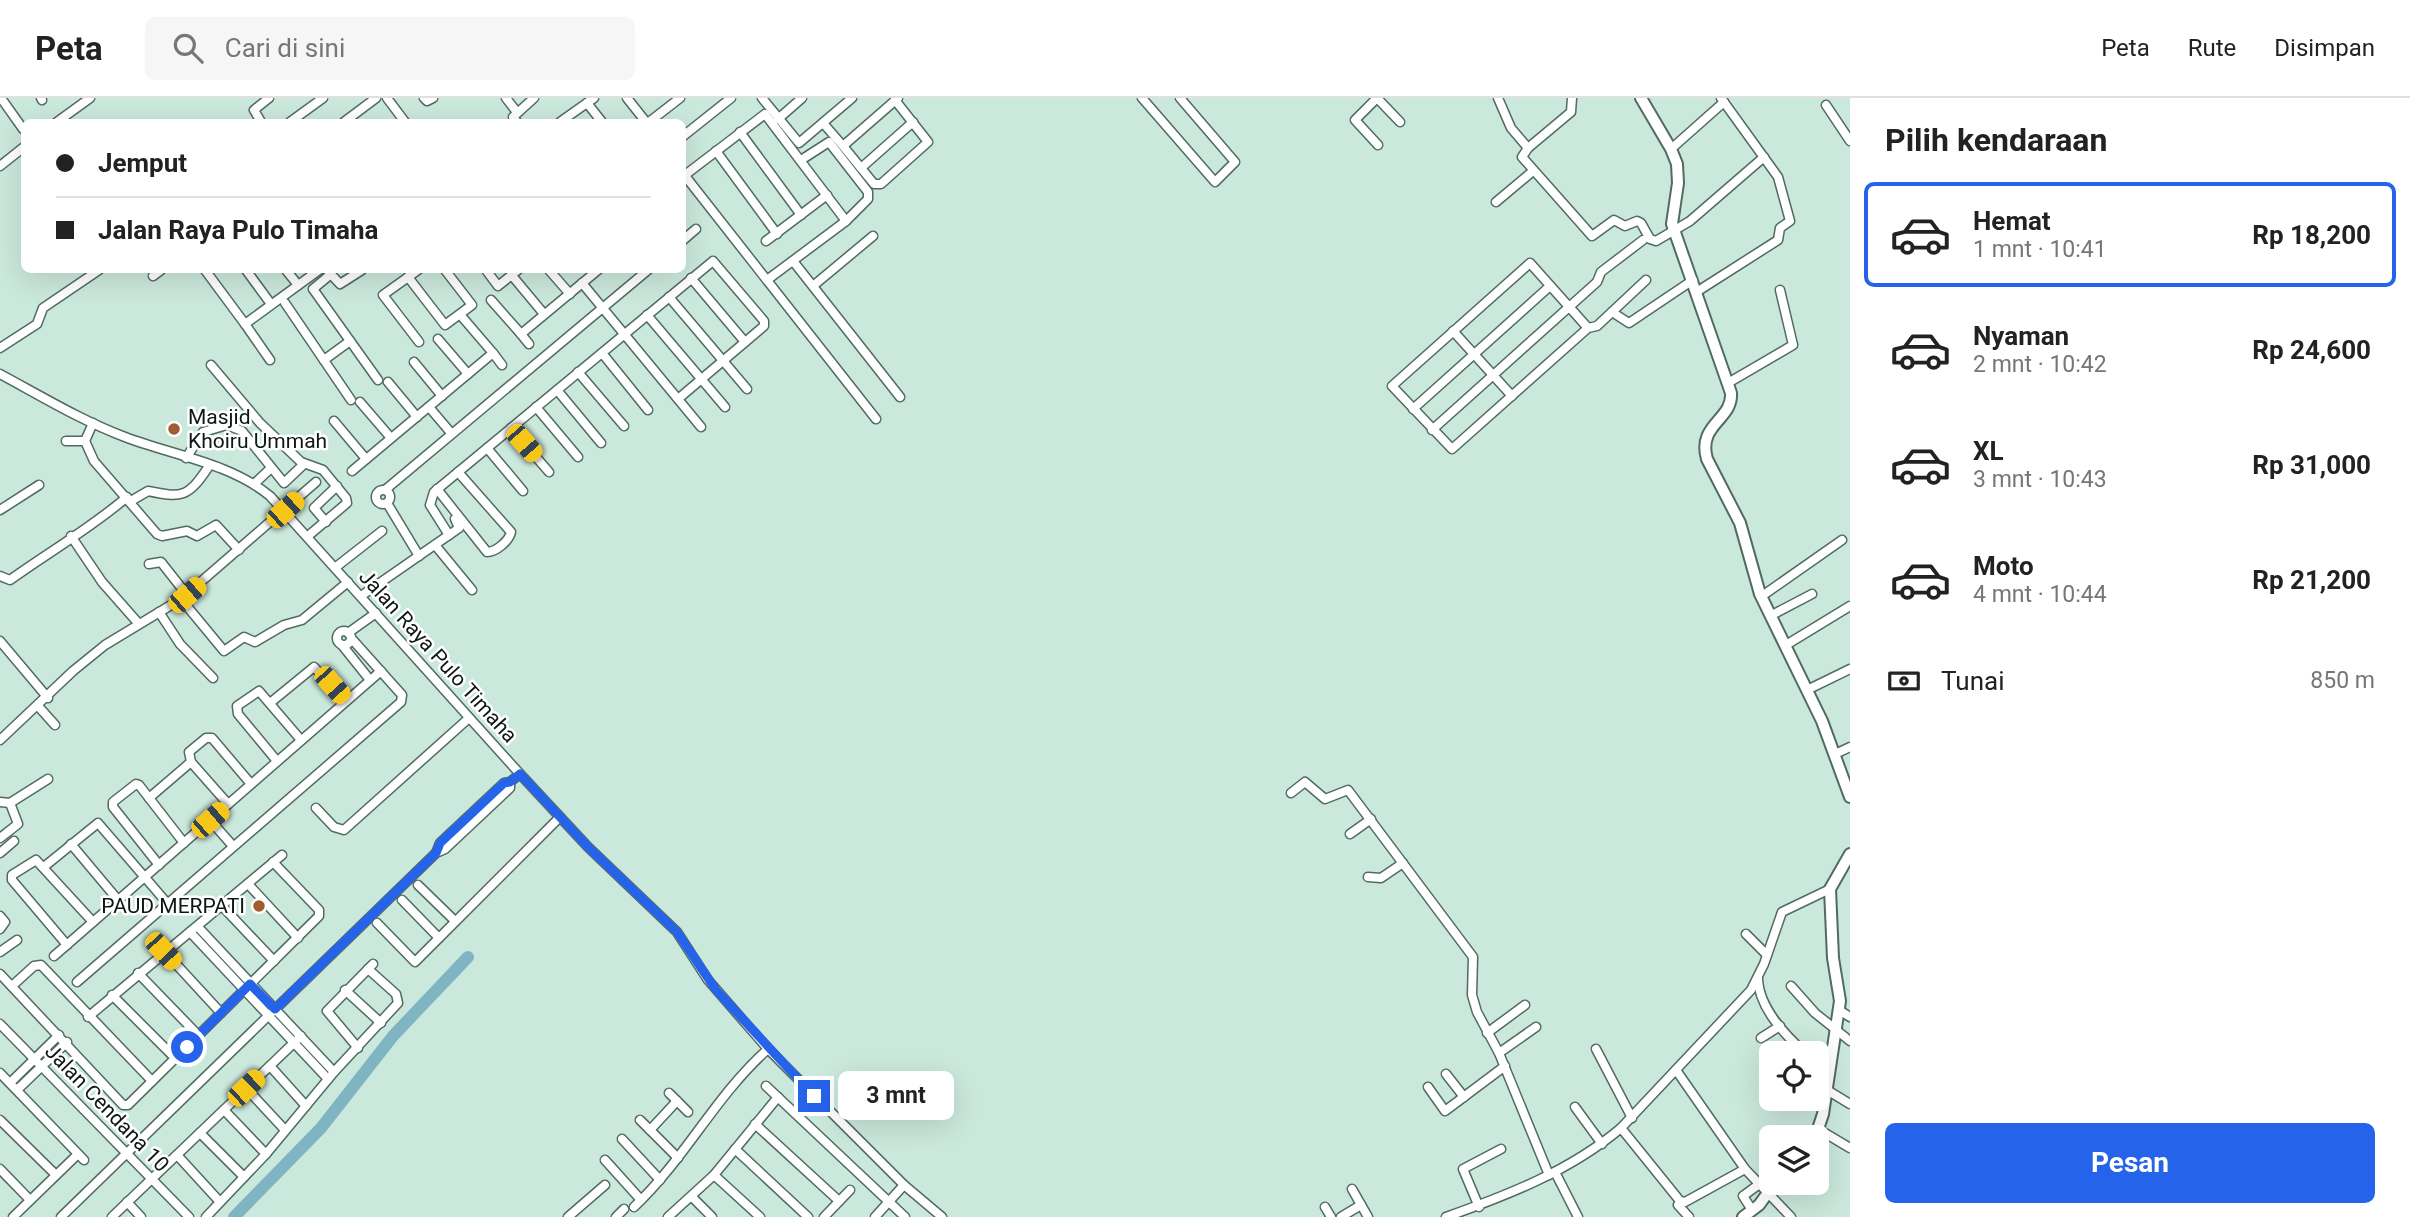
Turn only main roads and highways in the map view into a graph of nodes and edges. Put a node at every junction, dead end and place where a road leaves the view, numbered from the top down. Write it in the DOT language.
graph roads {
  1 [pos="1640,98"];
  2 [pos="1847,777"];
  3 [pos="1850,797"];
  4 [pos="1848,863"];
  5 [pos="1818,1125"];
  6 [pos="1764,1195"];
  7 [pos="1748,1214"];
  1 -- 2 [label="main road"];
  2 -- 3 [label="main road"];
  4 -- 5 [label="main road"];
  6 -- 7 [label="main road"];
}
